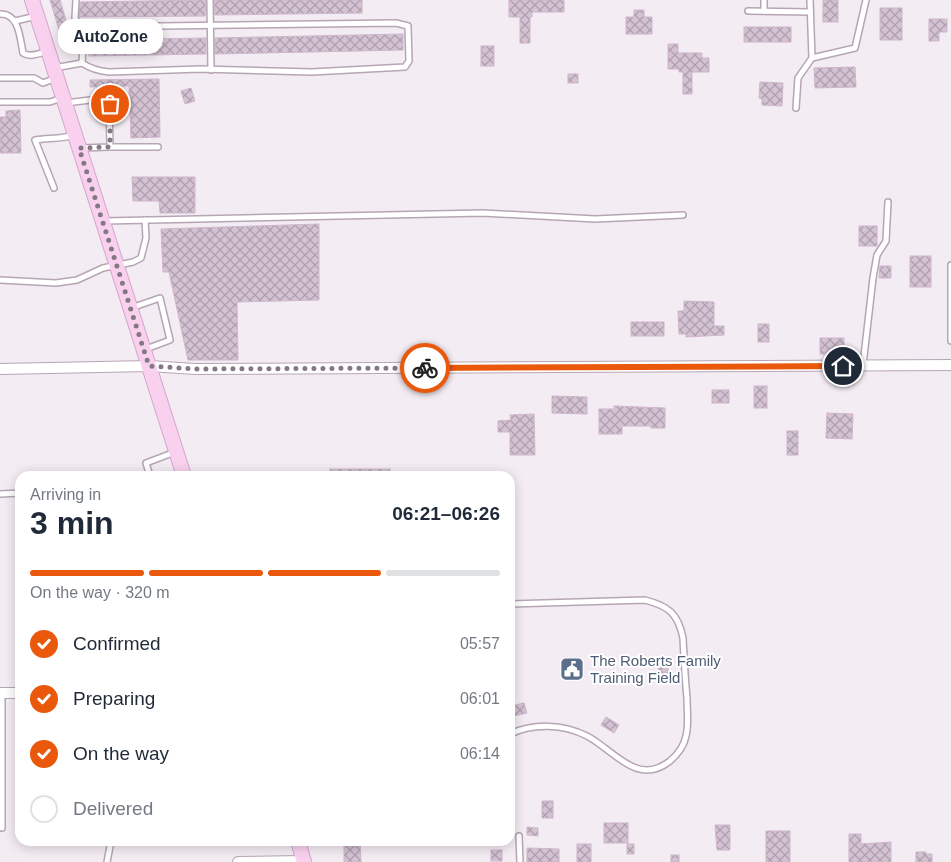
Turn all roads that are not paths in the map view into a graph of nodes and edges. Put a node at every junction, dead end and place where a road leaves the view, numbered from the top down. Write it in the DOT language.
graph roads {
  1 [pos="32,0"];
  2 [pos="76,0"];
  3 [pos="210,0"];
  4 [pos="764,0"];
  5 [pos="810,0"];
  6 [pos="866,0"];
  7 [pos="748,11"];
  8 [pos="764,11"];
  9 [pos="810,12"];
  10 [pos="0,14"];
  11 [pos="37,16"];
  12 [pos="15,20"];
  13 [pos="211,26"];
  14 [pos="84,27"];
  15 [pos="48,51"];
  16 [pos="812,58"];
  17 [pos="82,63"];
  18 [pos="211,70"];
  19 [pos="55,73"];
  20 [pos="0,78"];
  21 [pos="64,101"];
  22 [pos="0,102"];
  23 [pos="796,108"];
  24 [pos="77,141"];
  25 [pos="110,147"];
  26 [pos="158,147"];
  27 [pos="54,188"];
  28 [pos="888,202"];
  29 [pos="683,215"];
  30 [pos="145,220"];
  31 [pos="103,221"];
  32 [pos="117,264"];
  33 [pos="951,265"];
  34 [pos="0,280"];
  35 [pos="131,308"];
  36 [pos="951,340"];
  37 [pos="144,350"];
  38 [pos="951,365"];
  39 [pos="149,366"];
  40 [pos="863,366"];
  41 [pos="0,369"];
  42 [pos="176,451"];
  43 [pos="148,471"];
  44 [pos="182,471"];
  45 [pos="15,493"];
  46 [pos="0,494"];
  47 [pos="515,604"];
  48 [pos="1,692"];
  49 [pos="15,693"];
  50 [pos="515,732"];
  51 [pos="2,828"];
  52 [pos="519,836"];
  53 [pos="110,846"];
  54 [pos="300,846"];
  55 [pos="304,861"];
  56 [pos="107,862"];
  57 [pos="238,862"];
  58 [pos="520,862"];
  1 -- 11 [label="main road"];
  2 -- 14 [label="lane"];
  3 -- 13 [label="lane"];
  4 -- 8 [label="lane"];
  5 -- 9 [label="lane"];
  6 -- 16 [label="lane"];
  7 -- 8 [label="lane"];
  8 -- 9 [label="lane"];
  9 -- 16 [label="lane"];
  10 -- 12 [label="lane"];
  11 -- 12 [label="lane"];
  11 -- 15 [label="main road"];
  12 -- 15 [label="lane"];
  13 -- 14 [label="lane"];
  13 -- 18 [label="lane"];
  13 -- 18 [label="lane"];
  14 -- 17 [label="lane"];
  15 -- 19 [label="main road"];
  16 -- 23 [label="lane"];
  17 -- 18 [label="lane"];
  17 -- 19 [label="lane"];
  19 -- 20 [label="lane"];
  19 -- 21 [label="main road"];
  21 -- 22 [label="lane"];
  21 -- 24 [label="main road"];
  21 -- 25 [label="lane"];
  24 -- 25 [label="lane"];
  24 -- 27 [label="lane"];
  24 -- 31 [label="main road"];
  25 -- 26 [label="lane"];
  28 -- 40 [label="lane"];
  29 -- 30 [label="lane"];
  30 -- 31 [label="lane"];
  30 -- 32 [label="lane"];
  31 -- 32 [label="main road"];
  32 -- 34 [label="lane"];
  32 -- 35 [label="main road"];
  33 -- 36 [label="lane"];
  35 -- 37 [label="main road"];
  35 -- 37 [label="lane"];
  37 -- 39 [label="main road"];
  38 -- 40 [label="street"];
  39 -- 40 [label="street"];
  39 -- 41 [label="street"];
  39 -- 42 [label="main road"];
  42 -- 43 [label="lane"];
  42 -- 44 [label="main road"];
  45 -- 46 [label="lane"];
  47 -- 50 [label="lane"];
  48 -- 49 [label="street"];
  48 -- 51 [label="lane"];
  52 -- 58 [label="lane"];
  53 -- 56 [label="lane"];
  54 -- 55 [label="main road"];
  55 -- 57 [label="street"];
}
